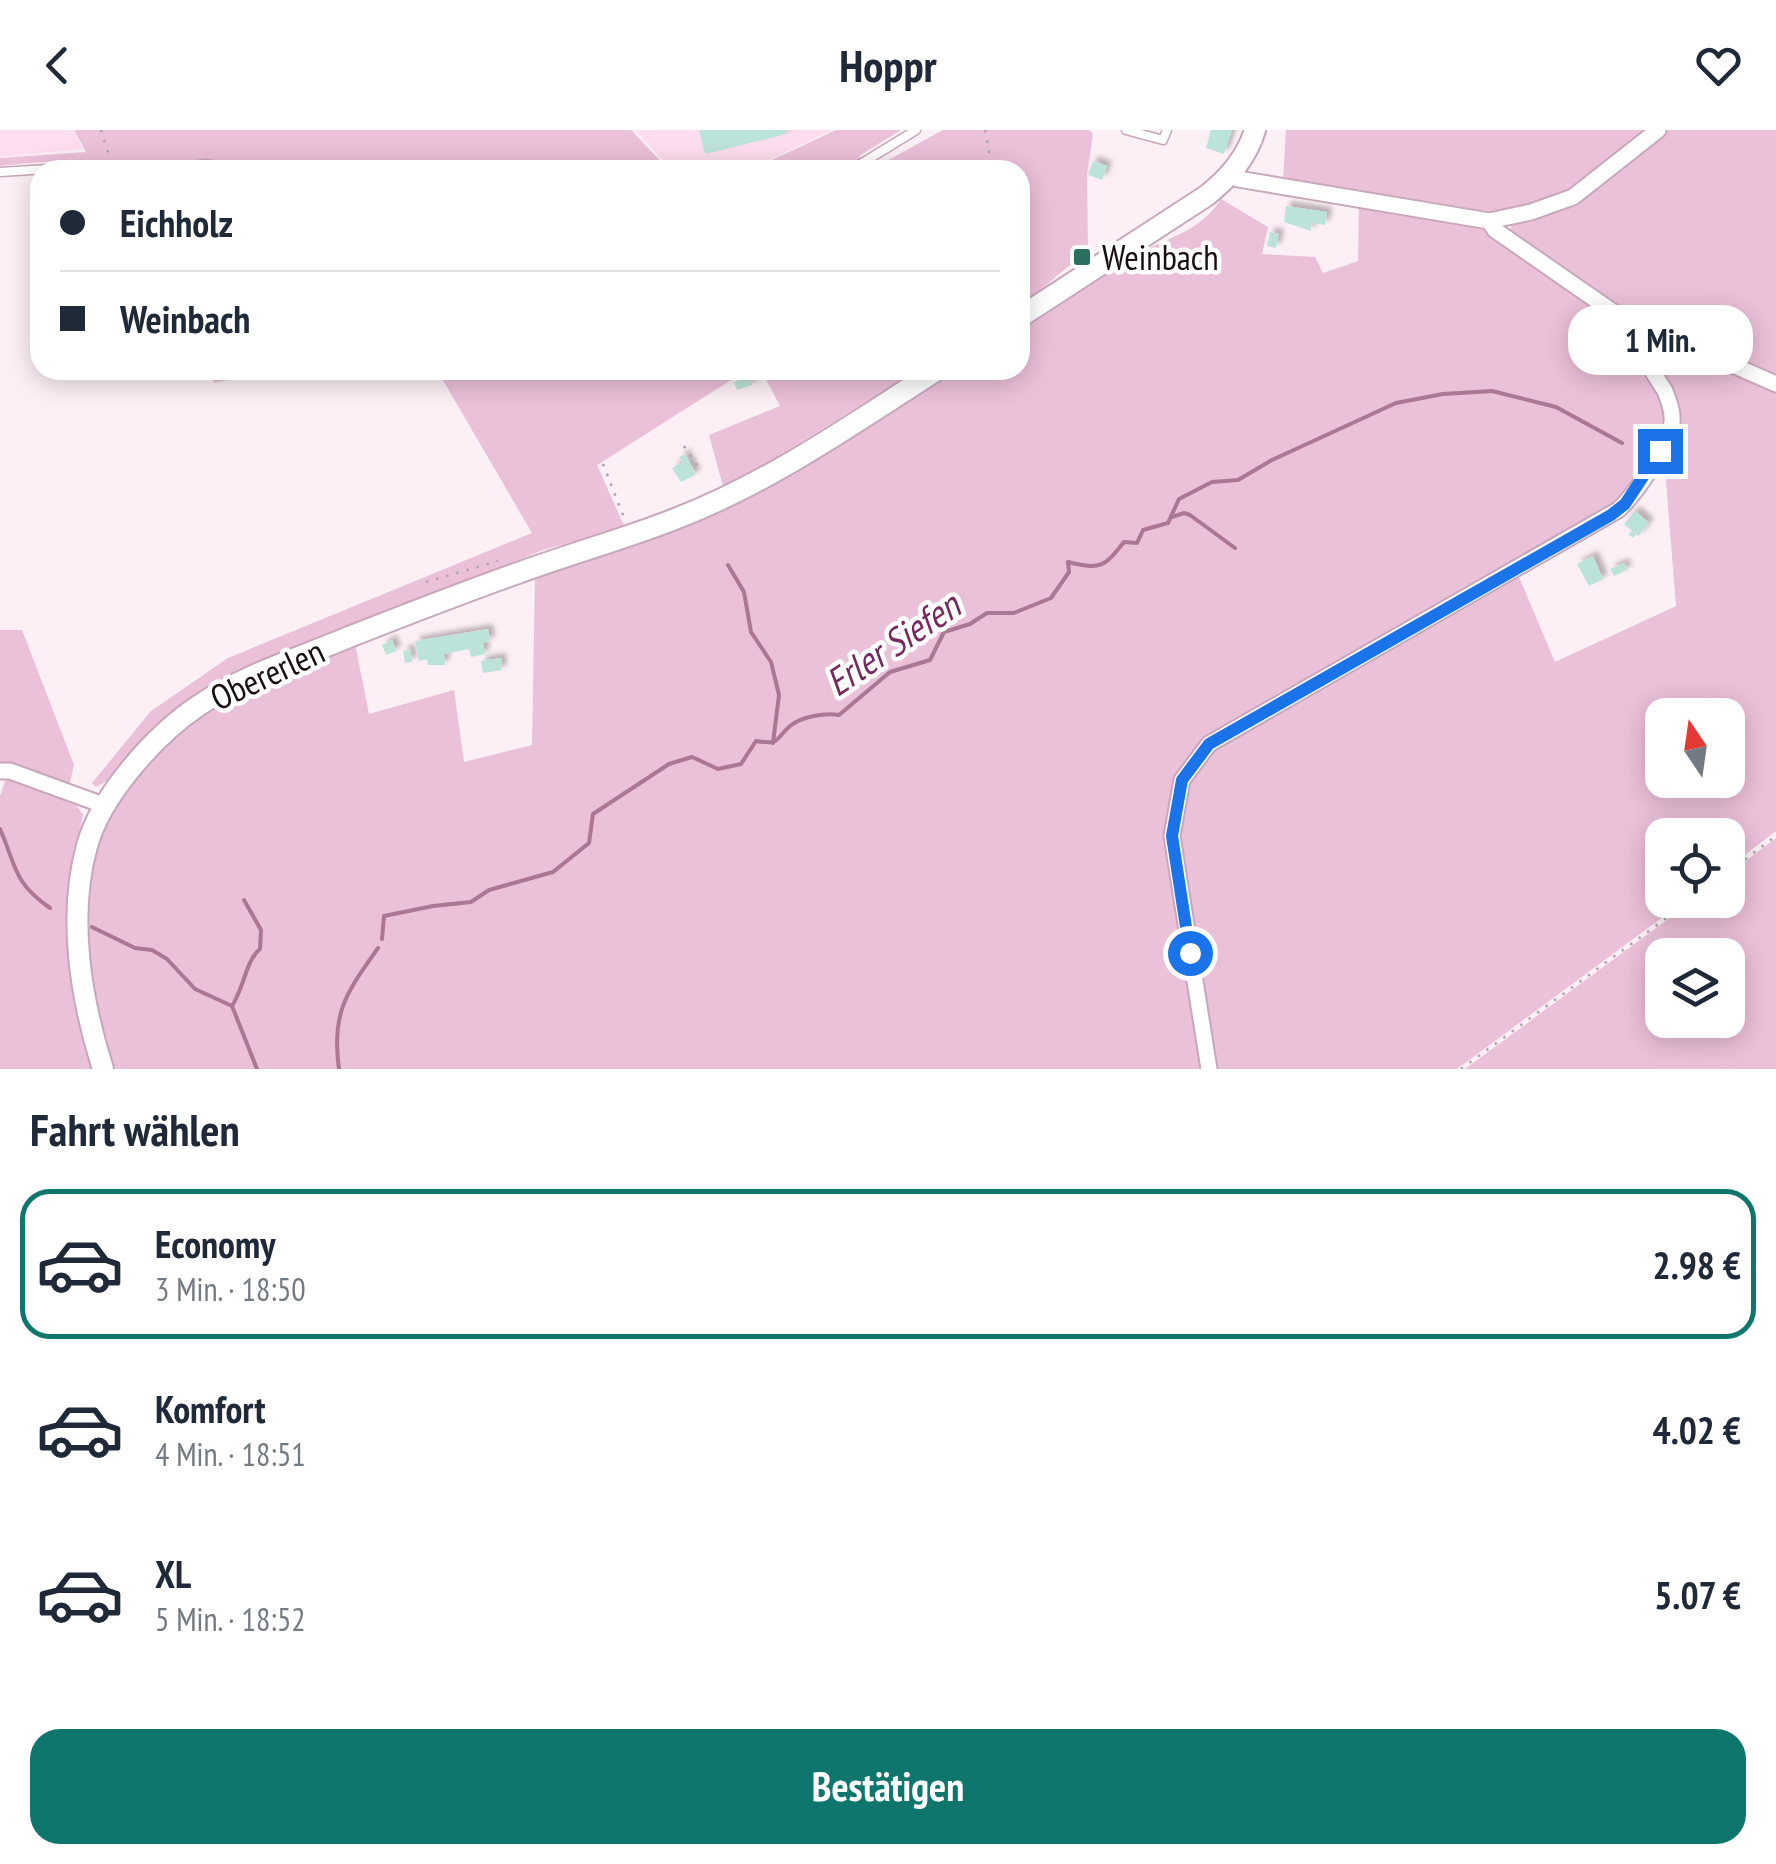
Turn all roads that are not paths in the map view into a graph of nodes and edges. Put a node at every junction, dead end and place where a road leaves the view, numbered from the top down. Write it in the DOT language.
graph roads {
  1 [pos="916,130"];
  2 [pos="1126,130"];
  3 [pos="1167,130"];
  4 [pos="1255,130"];
  5 [pos="1658,130"];
  6 [pos="868,160"];
  7 [pos="30,170"];
  8 [pos="0,172"];
  9 [pos="1231,173"];
  10 [pos="1489,221"];
  11 [pos="1030,311"];
  12 [pos="1616,314"];
  13 [pos="921,380"];
  14 [pos="1776,384"];
  15 [pos="0,772"];
  16 [pos="106,806"];
  17 [pos="103,1069"];
  18 [pos="1208,1069"];
  1 -- 6 [label="lane"];
  2 -- 3 [label="lane"];
  4 -- 9 [label="main road"];
  5 -- 10 [label="street"];
  7 -- 8 [label="lane"];
  9 -- 10 [label="street"];
  9 -- 11 [label="main road"];
  10 -- 12 [label="street"];
  12 -- 14 [label="street"];
  12 -- 18 [label="street"];
  13 -- 16 [label="main road, Obererlen"];
  15 -- 16 [label="street"];
  16 -- 17 [label="main road, Obererlen"];
}
